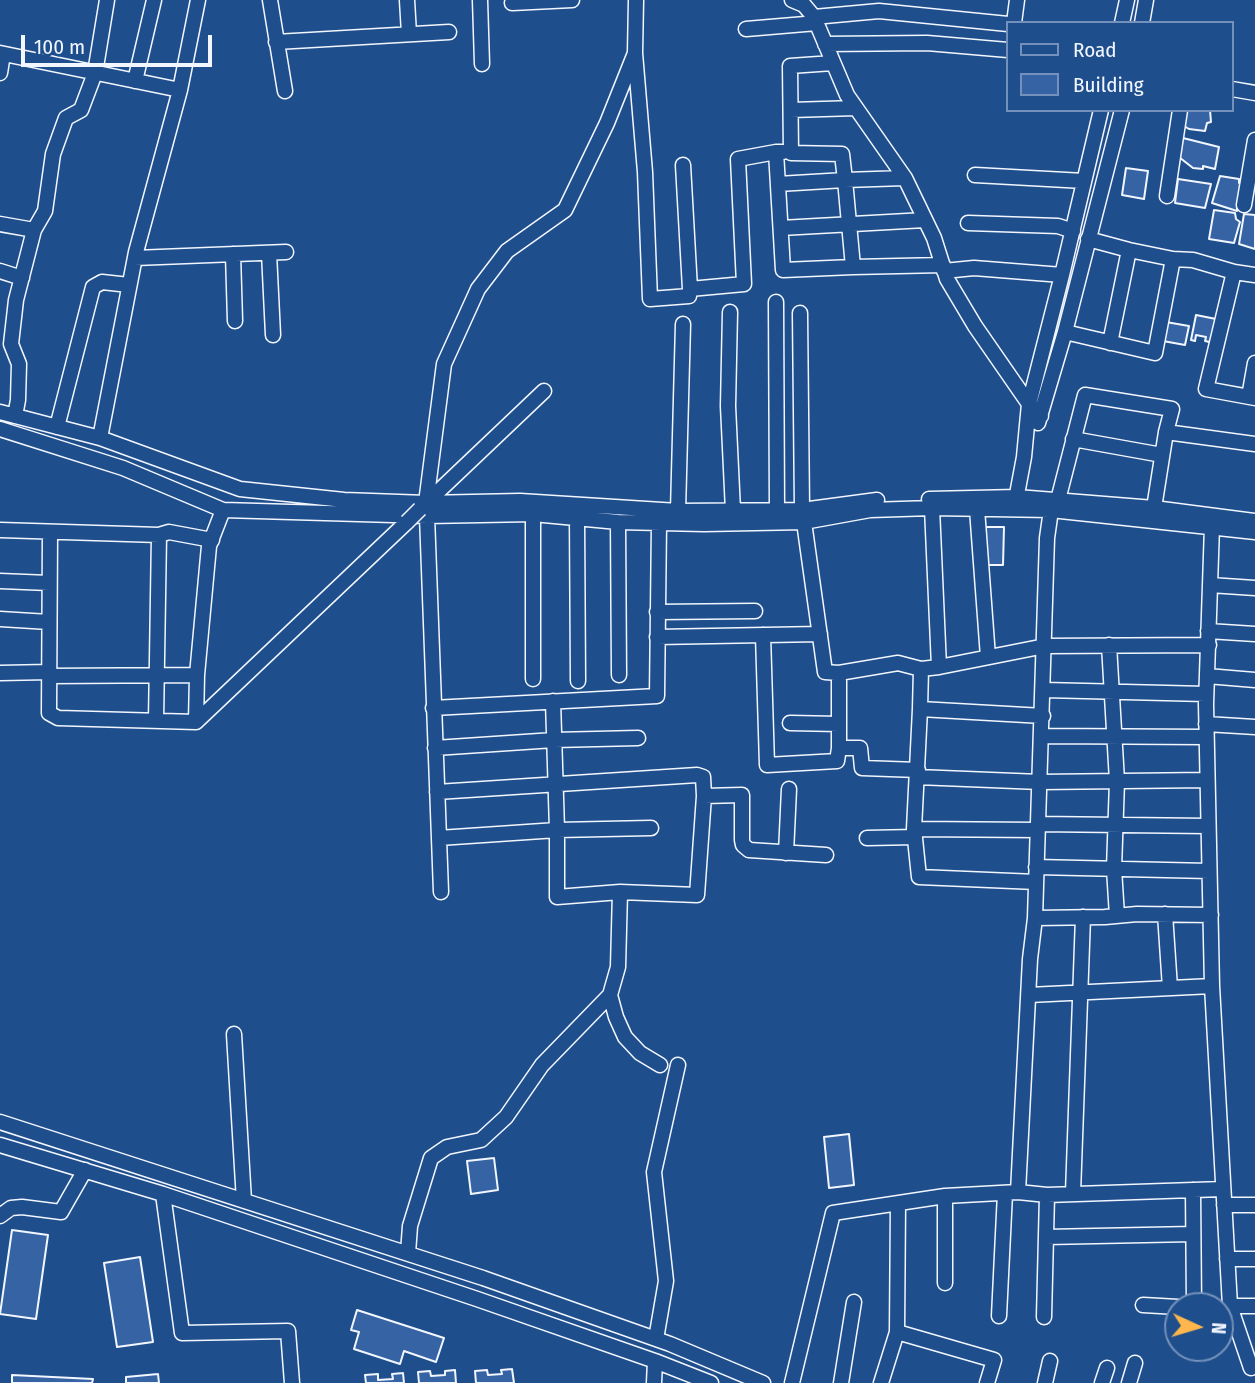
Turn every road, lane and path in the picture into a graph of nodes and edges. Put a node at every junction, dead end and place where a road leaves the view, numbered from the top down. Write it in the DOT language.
graph roads {
  1 [pos="107,0"];
  2 [pos="154,0"];
  3 [pos="198,0"];
  4 [pos="270,0"];
  5 [pos="280,0"];
  6 [pos="407,0"];
  7 [pos="480,0"];
  8 [pos="572,0"];
  9 [pos="636,0"];
  10 [pos="792,0"];
  11 [pos="1017,0"];
  12 [pos="1127,0"];
  13 [pos="1146,0"];
  14 [pos="512,3"];
  15 [pos="852,7"];
  16 [pos="907,7"];
  17 [pos="815,20"];
  18 [pos="1014,21"];
  19 [pos="1122,21"];
  20 [pos="1142,21"];
  21 [pos="1006,24"];
  22 [pos="746,29"];
  23 [pos="449,32"];
  24 [pos="408,34"];
  25 [pos="276,43"];
  26 [pos="825,44"];
  27 [pos="1006,50"];
  28 [pos="635,52"];
  29 [pos="2,54"];
  30 [pos="833,63"];
  31 [pos="482,64"];
  32 [pos="0,73"];
  33 [pos="95,73"];
  34 [pos="135,81"];
  35 [pos="1234,89"];
  36 [pos="180,90"];
  37 [pos="285,91"];
  38 [pos="1255,93"];
  39 [pos="856,108"];
  40 [pos="791,110"];
  41 [pos="1100,112"];
  42 [pos="1121,112"];
  43 [pos="1180,112"];
  44 [pos="1255,140"];
  45 [pos="783,153"];
  46 [pos="682,165"];
  47 [pos="975,174"];
  48 [pos="905,178"];
  49 [pos="845,180"];
  50 [pos="1083,181"];
  51 [pos="778,184"];
  52 [pos="1167,196"];
  53 [pos="1244,205"];
  54 [pos="925,220"];
  55 [pos="968,223"];
  56 [pos="0,224"];
  57 [pos="849,224"];
  58 [pos="781,228"];
  59 [pos="34,230"];
  60 [pos="1073,231"];
  61 [pos="1088,239"];
  62 [pos="1129,250"];
  63 [pos="286,252"];
  64 [pos="269,253"];
  65 [pos="233,254"];
  66 [pos="135,258"];
  67 [pos="1173,258"];
  68 [pos="852,267"];
  69 [pos="943,268"];
  70 [pos="0,271"];
  71 [pos="1234,272"];
  72 [pos="1062,275"];
  73 [pos="1255,275"];
  74 [pos="22,278"];
  75 [pos="129,285"];
  76 [pos="690,289"];
  77 [pos="776,302"];
  78 [pos="730,312"];
  79 [pos="800,313"];
  80 [pos="235,321"];
  81 [pos="683,324"];
  82 [pos="1065,332"];
  83 [pos="273,335"];
  84 [pos="1110,343"];
  85 [pos="1255,363"];
  86 [pos="544,391"];
  87 [pos="1252,398"];
  88 [pos="1029,404"];
  89 [pos="0,412"];
  90 [pos="15,416"];
  91 [pos="1041,416"];
  92 [pos="57,427"];
  93 [pos="0,429"];
  94 [pos="1166,432"];
  95 [pos="100,438"];
  96 [pos="1073,439"];
  97 [pos="1255,444"];
  98 [pos="1162,455"];
  99 [pos="1024,457"];
  100 [pos="1016,504"];
  101 [pos="1055,505"];
  102 [pos="932,508"];
  103 [pos="1154,508"];
  104 [pos="425,509"];
  105 [pos="977,509"];
  106 [pos="223,510"];
  107 [pos="733,510"];
  108 [pos="678,511"];
  109 [pos="777,511"];
  110 [pos="533,514"];
  111 [pos="803,516"];
  112 [pos="577,517"];
  113 [pos="1255,521"];
  114 [pos="618,522"];
  115 [pos="659,523"];
  116 [pos="1212,526"];
  117 [pos="0,530"];
  118 [pos="50,531"];
  119 [pos="1255,533"];
  120 [pos="159,535"];
  121 [pos="212,540"];
  122 [pos="0,581"];
  123 [pos="49,583"];
  124 [pos="1210,585"];
  125 [pos="1255,588"];
  126 [pos="755,611"];
  127 [pos="657,612"];
  128 [pos="0,620"];
  129 [pos="49,622"];
  130 [pos="820,634"];
  131 [pos="1255,634"];
  132 [pos="763,635"];
  133 [pos="657,637"];
  134 [pos="1209,638"];
  135 [pos="1109,645"];
  136 [pos="1045,646"];
  137 [pos="988,657"];
  138 [pos="939,667"];
  139 [pos="921,669"];
  140 [pos="0,673"];
  141 [pos="839,673"];
  142 [pos="49,674"];
  143 [pos="157,674"];
  144 [pos="197,675"];
  145 [pos="619,675"];
  146 [pos="1207,676"];
  147 [pos="533,679"];
  148 [pos="1255,680"];
  149 [pos="578,681"];
  150 [pos="1044,690"];
  151 [pos="1113,691"];
  152 [pos="1206,694"];
  153 [pos="553,701"];
  154 [pos="433,708"];
  155 [pos="920,709"];
  156 [pos="1043,716"];
  157 [pos="156,721"];
  158 [pos="196,722"];
  159 [pos="790,723"];
  160 [pos="839,724"];
  161 [pos="1255,727"];
  162 [pos="1206,731"];
  163 [pos="1043,736"];
  164 [pos="1116,737"];
  165 [pos="638,738"];
  166 [pos="554,740"];
  167 [pos="435,748"];
  168 [pos="839,748"];
  169 [pos="917,773"];
  170 [pos="1207,780"];
  171 [pos="1117,781"];
  172 [pos="1040,782"];
  173 [pos="555,786"];
  174 [pos="789,789"];
  175 [pos="437,792"];
  176 [pos="704,796"];
  177 [pos="1117,825"];
  178 [pos="1208,825"];
  179 [pos="1038,827"];
  180 [pos="651,828"];
  181 [pos="557,830"];
  182 [pos="914,833"];
  183 [pos="439,838"];
  184 [pos="867,838"];
  185 [pos="786,853"];
  186 [pos="826,855"];
  187 [pos="1036,867"];
  188 [pos="1114,869"];
  189 [pos="1209,871"];
  190 [pos="1036,883"];
  191 [pos="442,892"];
  192 [pos="620,892"];
  193 [pos="1165,914"];
  194 [pos="1210,915"];
  195 [pos="1117,916"];
  196 [pos="1083,917"];
  197 [pos="1035,918"];
  198 [pos="1212,986"];
  199 [pos="1170,988"];
  200 [pos="1082,992"];
  201 [pos="610,995"];
  202 [pos="1028,995"];
  203 [pos="234,1034"];
  204 [pos="660,1065"];
  205 [pos="678,1065"];
  206 [pos="0,1122"];
  207 [pos="0,1145"];
  208 [pos="85,1170"];
  209 [pos="1223,1189"];
  210 [pos="1193,1190"];
  211 [pos="1012,1193"];
  212 [pos="1073,1193"];
  213 [pos="163,1194"];
  214 [pos="1047,1195"];
  215 [pos="945,1196"];
  216 [pos="244,1201"];
  217 [pos="898,1203"];
  218 [pos="1224,1205"];
  219 [pos="1255,1205"];
  220 [pos="0,1216"];
  221 [pos="1193,1234"];
  222 [pos="1046,1237"];
  223 [pos="408,1253"];
  224 [pos="1227,1259"];
  225 [pos="1255,1259"];
  226 [pos="945,1283"];
  227 [pos="1194,1292"];
  228 [pos="1229,1292"];
  229 [pos="854,1302"];
  230 [pos="1143,1305"];
  231 [pos="1164,1306"];
  232 [pos="1234,1306"];
  233 [pos="1255,1306"];
  234 [pos="999,1316"];
  235 [pos="1044,1317"];
  236 [pos="1234,1318"];
  237 [pos="897,1332"];
  238 [pos="656,1339"];
  239 [pos="654,1361"];
  240 [pos="1050,1361"];
  241 [pos="1135,1363"];
  242 [pos="1107,1368"];
  243 [pos="1251,1368"];
  244 [pos="292,1383"];
  245 [pos="654,1383"];
  246 [pos="711,1383"];
  247 [pos="763,1383"];
  248 [pos="792,1383"];
  249 [pos="841,1383"];
  250 [pos="881,1383"];
  251 [pos="986,1383"];
  252 [pos="1045,1383"];
  253 [pos="1102,1383"];
  254 [pos="1129,1383"];
  1 -- 33 [label="street"];
  2 -- 34 [label="street"];
  3 -- 36 [label="street"];
  4 -- 5 [label="street"];
  4 -- 25 [label="street"];
  6 -- 24 [label="street"];
  7 -- 31 [label="street"];
  8 -- 14 [label="street"];
  9 -- 28 [label="street"];
  10 -- 17 [label="street"];
  11 -- 18 [label="street"];
  12 -- 19 [label="street"];
  13 -- 20 [label="street"];
  15 -- 16 [label="street"];
  15 -- 17 [label="street"];
  16 -- 21 [label="street"];
  17 -- 22 [label="street"];
  17 -- 26 [label="street"];
  23 -- 24 [label="street"];
  24 -- 25 [label="street"];
  25 -- 37 [label="street"];
  26 -- 27 [label="street"];
  26 -- 30 [label="street"];
  28 -- 76 [label="street"];
  28 -- 104 [label="street"];
  29 -- 32 [label="street"];
  29 -- 33 [label="street"];
  30 -- 39 [label="street"];
  30 -- 40 [label="street"];
  33 -- 34 [label="street"];
  33 -- 59 [label="street"];
  34 -- 36 [label="street"];
  35 -- 38 [label="street"];
  36 -- 66 [label="street"];
  39 -- 40 [label="street"];
  39 -- 48 [label="street"];
  40 -- 45 [label="street"];
  41 -- 50 [label="street"];
  42 -- 61 [label="street"];
  43 -- 52 [label="street"];
  44 -- 53 [label="street"];
  45 -- 49 [label="street"];
  45 -- 51 [label="street"];
  45 -- 76 [label="street"];
  46 -- 76 [label="street"];
  47 -- 50 [label="street"];
  48 -- 49 [label="street"];
  48 -- 54 [label="street"];
  49 -- 51 [label="street"];
  49 -- 57 [label="street"];
  50 -- 60 [label="street"];
  51 -- 58 [label="street"];
  54 -- 57 [label="street"];
  54 -- 69 [label="street"];
  55 -- 60 [label="street"];
  56 -- 59 [label="street"];
  57 -- 58 [label="street"];
  57 -- 68 [label="street"];
  58 -- 68 [label="street"];
  59 -- 74 [label="street"];
  60 -- 72 [label="street"];
  61 -- 62 [label="street"];
  61 -- 82 [label="street"];
  62 -- 67 [label="street"];
  62 -- 84 [label="street"];
  63 -- 64 [label="street"];
  64 -- 65 [label="street"];
  64 -- 83 [label="street"];
  65 -- 66 [label="street"];
  65 -- 80 [label="street"];
  66 -- 75 [label="street"];
  67 -- 71 [label="street"];
  67 -- 84 [label="street"];
  68 -- 69 [label="street"];
  69 -- 72 [label="street"];
  69 -- 88 [label="street"];
  70 -- 74 [label="street"];
  71 -- 73 [label="street"];
  71 -- 87 [label="street"];
  72 -- 88 [label="street"];
  74 -- 90 [label="street"];
  75 -- 92 [label="street"];
  75 -- 95 [label="street"];
  77 -- 109 [label="street"];
  78 -- 107 [label="street"];
  79 -- 111 [label="street"];
  81 -- 108 [label="street"];
  82 -- 84 [label="street"];
  82 -- 91 [label="street"];
  85 -- 87 [label="street"];
  86 -- 104 [label="street"];
  88 -- 91 [label="street"];
  88 -- 99 [label="street"];
  89 -- 90 [label="street"];
  90 -- 92 [label="street"];
  91 -- 99 [label="street"];
  92 -- 95 [label="street"];
  93 -- 106 [label="street"];
  94 -- 96 [label="street"];
  94 -- 97 [label="street"];
  94 -- 98 [label="street"];
  95 -- 104 [label="street"];
  96 -- 98 [label="street"];
  96 -- 101 [label="street"];
  98 -- 103 [label="street"];
  99 -- 100 [label="street"];
  100 -- 101 [label="street"];
  100 -- 105 [label="street"];
  100 -- 111 [label="street"];
  101 -- 103 [label="street"];
  101 -- 116 [label="street"];
  101 -- 136 [label="street"];
  102 -- 105 [label="street"];
  102 -- 111 [label="street"];
  102 -- 138 [label="street"];
  103 -- 113 [label="street"];
  104 -- 106 [label="street"];
  104 -- 108 [label="street"];
  104 -- 110 [label="street"];
  104 -- 154 [label="street"];
  104 -- 158 [label="street, bridge"];
  105 -- 137 [label="street"];
  106 -- 121 [label="street"];
  107 -- 108 [label="street"];
  107 -- 109 [label="street"];
  109 -- 111 [label="street"];
  110 -- 112 [label="street"];
  110 -- 147 [label="street"];
  111 -- 115 [label="street"];
  111 -- 130 [label="street"];
  112 -- 114 [label="street"];
  112 -- 149 [label="street"];
  114 -- 115 [label="street"];
  114 -- 145 [label="street"];
  115 -- 127 [label="street"];
  116 -- 119 [label="street"];
  116 -- 124 [label="street"];
  117 -- 118 [label="street"];
  118 -- 120 [label="street"];
  118 -- 123 [label="street"];
  120 -- 121 [label="street"];
  120 -- 143 [label="street"];
  121 -- 144 [label="street"];
  122 -- 123 [label="street"];
  123 -- 129 [label="street"];
  124 -- 125 [label="street"];
  124 -- 134 [label="street"];
  126 -- 127 [label="street"];
  127 -- 133 [label="street"];
  128 -- 129 [label="street"];
  129 -- 142 [label="street"];
  130 -- 132 [label="street"];
  130 -- 141 [label="street"];
  131 -- 134 [label="street"];
  132 -- 133 [label="street"];
  132 -- 168 [label="street"];
  133 -- 153 [label="street"];
  134 -- 135 [label="street"];
  134 -- 146 [label="street"];
  135 -- 136 [label="street"];
  135 -- 151 [label="street"];
  136 -- 137 [label="street"];
  136 -- 150 [label="street"];
  137 -- 138 [label="street"];
  138 -- 139 [label="street"];
  139 -- 141 [label="street"];
  139 -- 155 [label="street"];
  140 -- 142 [label="street"];
  141 -- 160 [label="street"];
  142 -- 143 [label="street"];
  142 -- 157 [label="street"];
  143 -- 144 [label="street"];
  143 -- 157 [label="street"];
  144 -- 158 [label="street"];
  146 -- 148 [label="street"];
  146 -- 152 [label="street"];
  150 -- 151 [label="street"];
  150 -- 156 [label="street"];
  151 -- 152 [label="street"];
  151 -- 164 [label="street"];
  152 -- 162 [label="street"];
  153 -- 154 [label="street"];
  153 -- 166 [label="street"];
  154 -- 167 [label="street"];
  155 -- 156 [label="street"];
  155 -- 169 [label="street"];
  156 -- 163 [label="street"];
  157 -- 158 [label="street"];
  159 -- 160 [label="street"];
  160 -- 168 [label="street"];
  161 -- 162 [label="street"];
  162 -- 164 [label="street"];
  162 -- 170 [label="street"];
  163 -- 164 [label="street"];
  163 -- 172 [label="street"];
  164 -- 171 [label="street"];
  165 -- 166 [label="street"];
  166 -- 167 [label="street"];
  166 -- 173 [label="street"];
  167 -- 175 [label="street"];
  168 -- 169 [label="street"];
  169 -- 172 [label="street"];
  169 -- 182 [label="street"];
  170 -- 171 [label="street"];
  170 -- 178 [label="street"];
  171 -- 172 [label="street"];
  171 -- 177 [label="street"];
  172 -- 179 [label="street"];
  173 -- 175 [label="street"];
  173 -- 176 [label="street"];
  173 -- 181 [label="street"];
  174 -- 185 [label="street"];
  175 -- 183 [label="street"];
  176 -- 185 [label="street"];
  176 -- 192 [label="street"];
  177 -- 178 [label="street"];
  177 -- 179 [label="street"];
  177 -- 188 [label="street"];
  178 -- 189 [label="street"];
  179 -- 182 [label="street"];
  179 -- 187 [label="street"];
  180 -- 181 [label="street"];
  181 -- 183 [label="street"];
  181 -- 192 [label="street"];
  182 -- 184 [label="street"];
  182 -- 190 [label="street"];
  183 -- 191 [label="street"];
  185 -- 186 [label="street"];
  187 -- 188 [label="street"];
  187 -- 190 [label="street"];
  188 -- 189 [label="street"];
  188 -- 195 [label="street"];
  189 -- 194 [label="street"];
  190 -- 197 [label="street"];
  192 -- 201 [label="street"];
  193 -- 194 [label="street"];
  193 -- 195 [label="street"];
  193 -- 199 [label="street"];
  194 -- 198 [label="street"];
  195 -- 196 [label="street"];
  196 -- 197 [label="street"];
  196 -- 200 [label="street"];
  197 -- 202 [label="street"];
  198 -- 199 [label="street"];
  198 -- 209 [label="street"];
  199 -- 200 [label="street"];
  200 -- 202 [label="street"];
  200 -- 212 [label="street"];
  201 -- 204 [label="street"];
  201 -- 223 [label="street"];
  202 -- 211 [label="street"];
  203 -- 216 [label="street"];
  205 -- 238 [label="street"];
  206 -- 216 [label="street"];
  207 -- 208 [label="street"];
  208 -- 213 [label="street"];
  208 -- 220 [label="street"];
  209 -- 210 [label="street"];
  209 -- 218 [label="street"];
  210 -- 212 [label="street"];
  210 -- 221 [label="street"];
  211 -- 214 [label="street"];
  211 -- 215 [label="street"];
  211 -- 234 [label="street"];
  212 -- 214 [label="street"];
  213 -- 239 [label="street"];
  213 -- 244 [label="street"];
  214 -- 222 [label="street"];
  215 -- 217 [label="street"];
  215 -- 226 [label="street"];
  216 -- 223 [label="street"];
  217 -- 237 [label="street"];
  217 -- 248 [label="street"];
  218 -- 219 [label="street"];
  218 -- 224 [label="street"];
  221 -- 222 [label="street"];
  221 -- 227 [label="street"];
  222 -- 235 [label="street"];
  223 -- 238 [label="street"];
  224 -- 225 [label="street"];
  224 -- 228 [label="street"];
  229 -- 249 [label="street"];
  230 -- 231 [label="street"];
  232 -- 233 [label="street"];
  236 -- 243 [label="street"];
  237 -- 250 [label="street"];
  237 -- 251 [label="street"];
  238 -- 247 [label="street"];
  239 -- 245 [label="street"];
  239 -- 246 [label="street"];
  240 -- 252 [label="street"];
  241 -- 254 [label="street"];
  242 -- 253 [label="street"];
}
